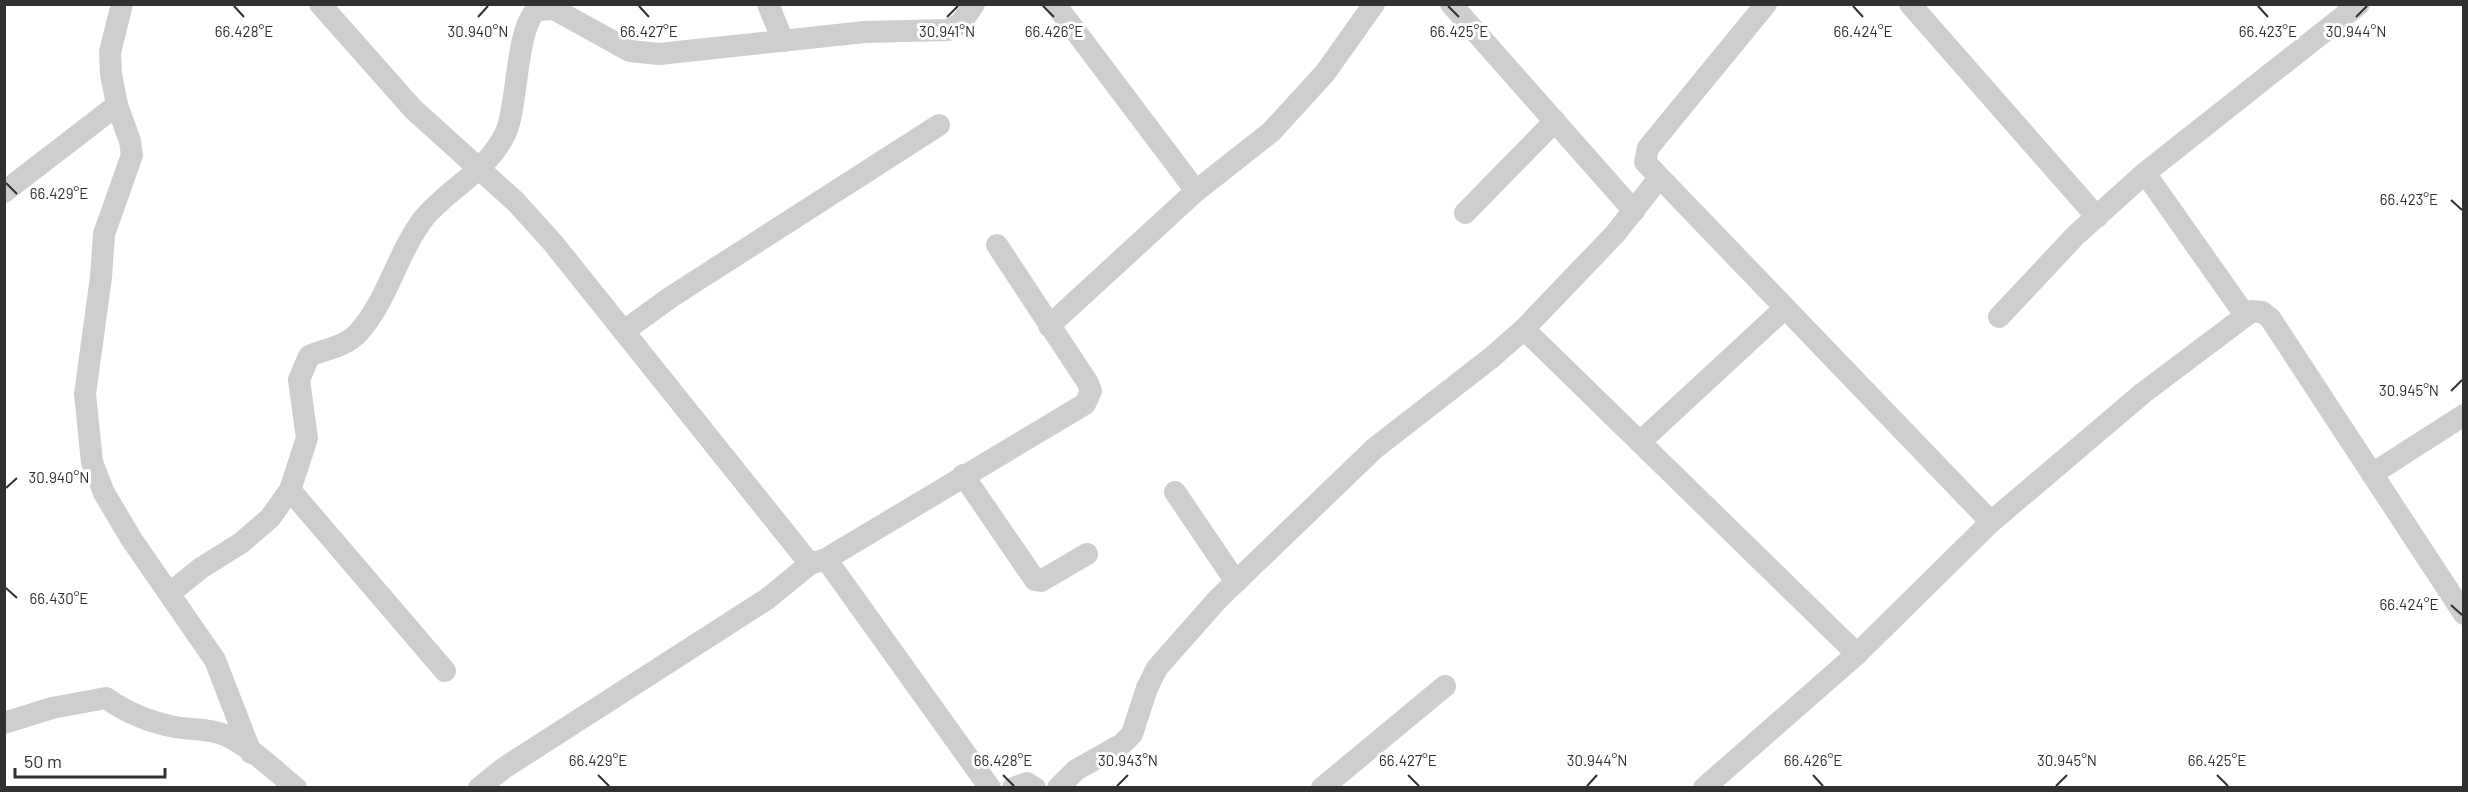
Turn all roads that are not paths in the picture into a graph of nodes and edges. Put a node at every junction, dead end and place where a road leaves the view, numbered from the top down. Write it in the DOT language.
graph roads {
  1 [pos="122,4"];
  2 [pos="321,4"];
  3 [pos="768,4"];
  4 [pos="974,4"];
  5 [pos="1055,4"];
  6 [pos="1374,4"];
  7 [pos="1451,4"];
  8 [pos="1766,4"];
  9 [pos="1910,4"];
  10 [pos="2359,4"];
  11 [pos="783,41"];
  12 [pos="117,105"];
  13 [pos="1555,121"];
  14 [pos="939,125"];
  15 [pos="479,168"];
  16 [pos="2145,173"];
  17 [pos="1659,178"];
  18 [pos="1196,191"];
  19 [pos="4,192"];
  20 [pos="1634,211"];
  21 [pos="1464,213"];
  22 [pos="2097,217"];
  23 [pos="997,245"];
  24 [pos="1785,308"];
  25 [pos="2245,315"];
  26 [pos="1999,317"];
  27 [pos="1049,326"];
  28 [pos="1524,329"];
  29 [pos="624,331"];
  30 [pos="2463,415"];
  31 [pos="1640,442"];
  32 [pos="2372,474"];
  33 [pos="963,475"];
  34 [pos="290,490"];
  35 [pos="1175,492"];
  36 [pos="1991,522"];
  37 [pos="1087,554"];
  38 [pos="818,561"];
  39 [pos="1236,582"];
  40 [pos="170,593"];
  41 [pos="2463,614"];
  42 [pos="1857,654"];
  43 [pos="446,671"];
  44 [pos="1445,686"];
  45 [pos="4,723"];
  46 [pos="251,753"];
  47 [pos="296,788"];
  48 [pos="479,788"];
  49 [pos="990,788"];
  50 [pos="1013,788"];
  51 [pos="1035,788"];
  52 [pos="1058,788"];
  53 [pos="1322,788"];
  54 [pos="1704,788"];
  1 -- 12 [label="street"];
  2 -- 15 [label="street"];
  3 -- 11 [label="street"];
  4 -- 11 [label="street"];
  5 -- 18 [label="street"];
  6 -- 18 [label="street"];
  7 -- 13 [label="street"];
  8 -- 17 [label="street"];
  9 -- 22 [label="street"];
  10 -- 16 [label="street"];
  11 -- 15 [label="street"];
  12 -- 19 [label="street"];
  12 -- 40 [label="street"];
  13 -- 20 [label="street"];
  13 -- 21 [label="street"];
  14 -- 29 [label="street"];
  15 -- 29 [label="street"];
  15 -- 34 [label="street"];
  16 -- 22 [label="street"];
  16 -- 25 [label="street"];
  17 -- 20 [label="street"];
  17 -- 24 [label="street"];
  18 -- 27 [label="street"];
  20 -- 28 [label="street"];
  22 -- 26 [label="street"];
  23 -- 27 [label="street"];
  24 -- 31 [label="street"];
  24 -- 36 [label="street"];
  25 -- 32 [label="street"];
  25 -- 36 [label="street"];
  27 -- 33 [label="street"];
  28 -- 31 [label="street"];
  28 -- 39 [label="street"];
  29 -- 38 [label="street"];
  30 -- 32 [label="street"];
  31 -- 42 [label="street"];
  32 -- 41 [label="street"];
  33 -- 37 [label="street"];
  33 -- 38 [label="street"];
  34 -- 40 [label="street"];
  34 -- 43 [label="street"];
  35 -- 39 [label="street"];
  36 -- 42 [label="street"];
  38 -- 48 [label="street"];
  38 -- 49 [label="street"];
  39 -- 52 [label="street"];
  40 -- 46 [label="street"];
  42 -- 54 [label="street"];
  44 -- 53 [label="street"];
  45 -- 46 [label="street"];
  46 -- 47 [label="street"];
  50 -- 51 [label="street"];
}
